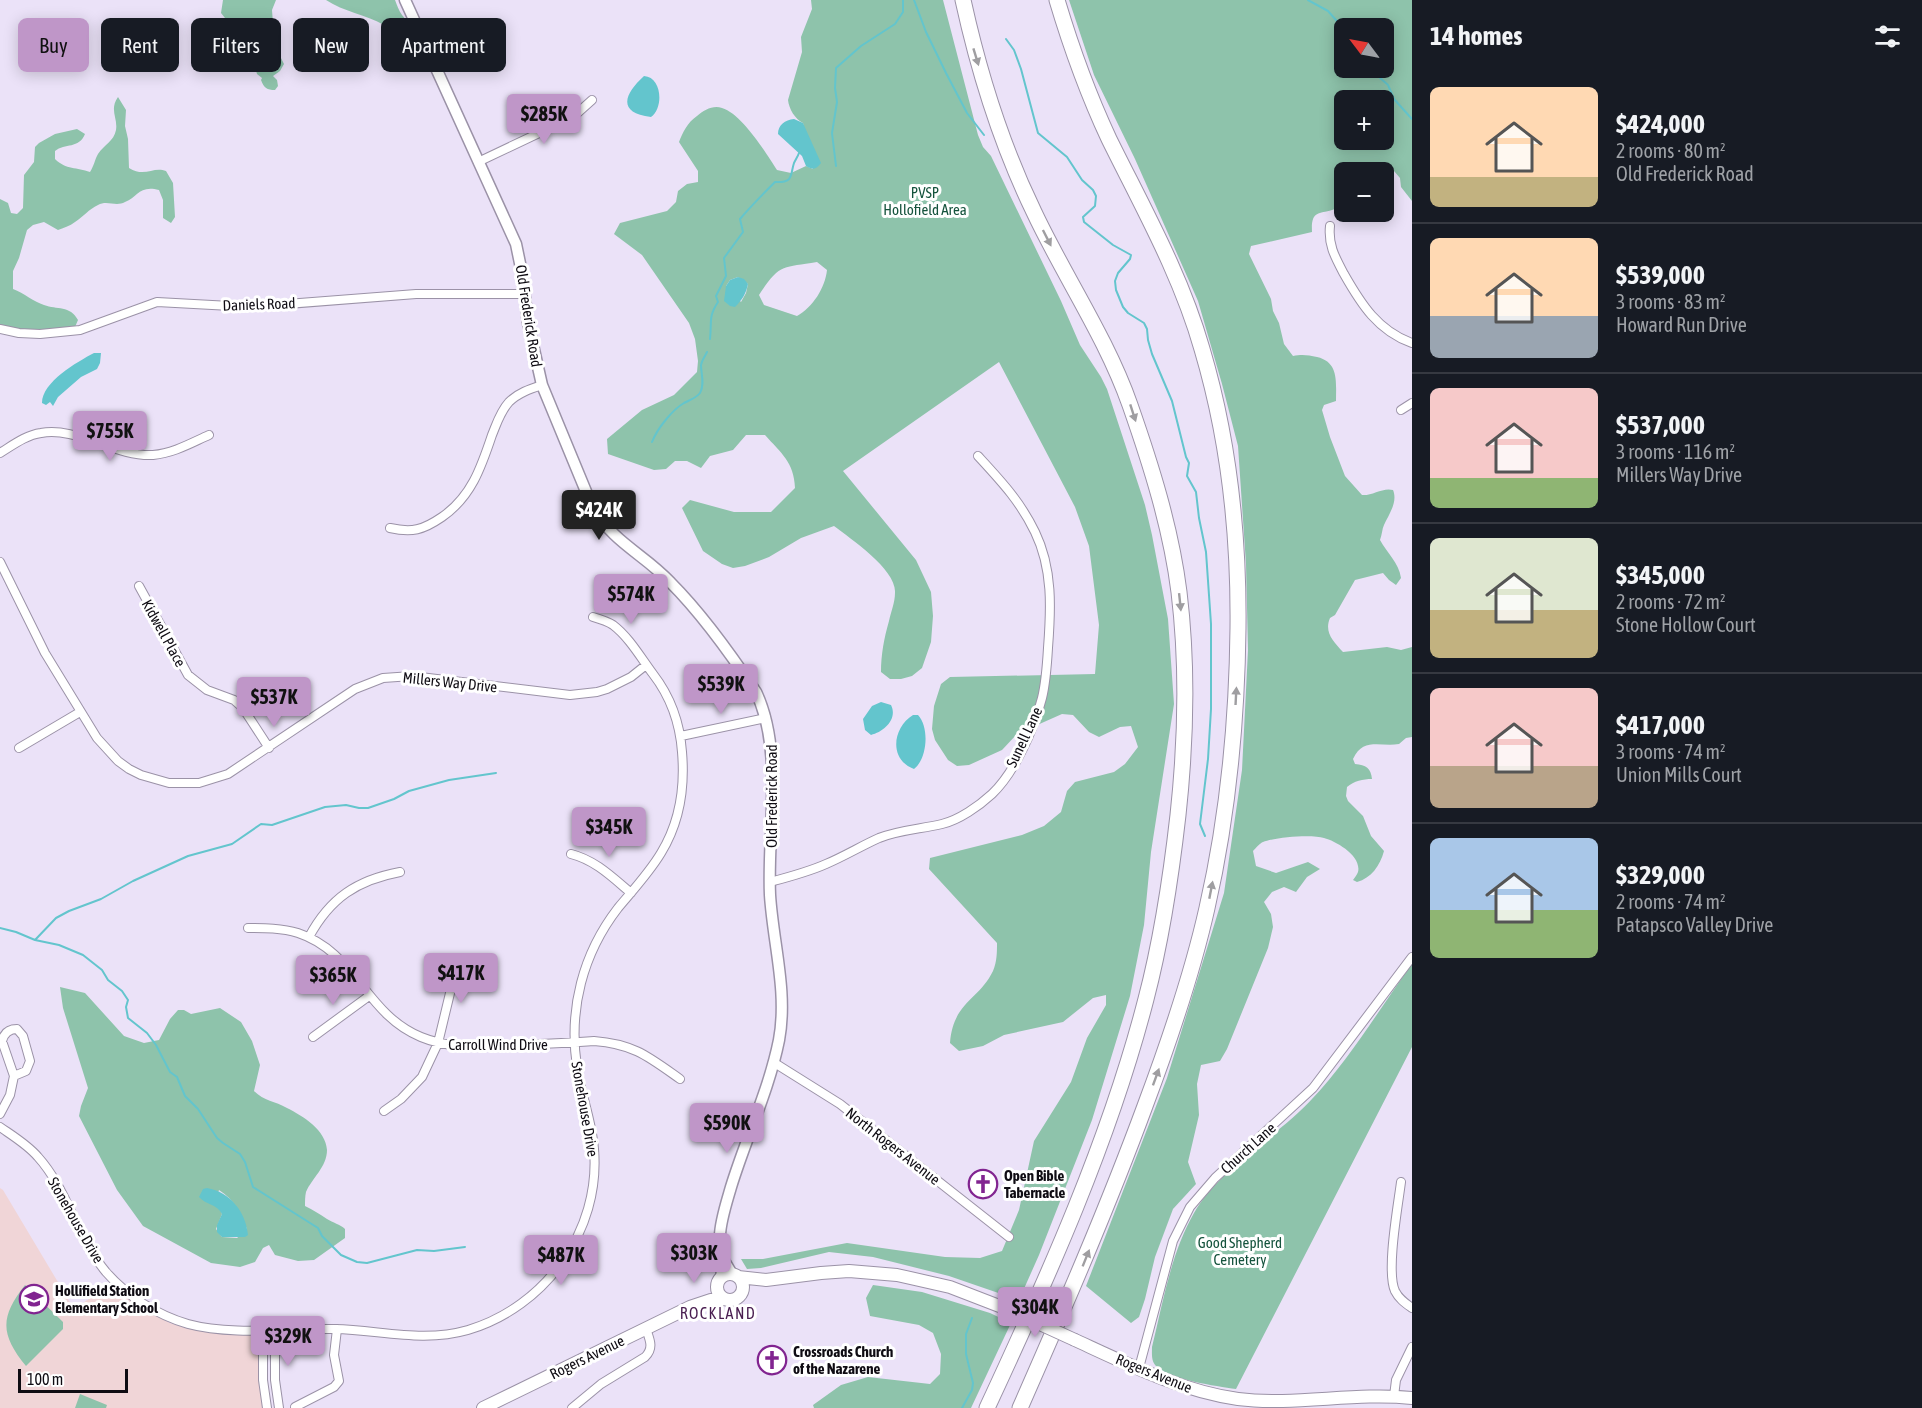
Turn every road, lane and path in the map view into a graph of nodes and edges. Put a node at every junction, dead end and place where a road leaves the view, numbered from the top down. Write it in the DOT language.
graph roads {
  1 [pos="405,0"];
  2 [pos="963,0"];
  3 [pos="1057,0"];
  4 [pos="592,100"];
  5 [pos="478,162"];
  6 [pos="1330,226"];
  7 [pos="524,294"];
  8 [pos="0,329"];
  9 [pos="1412,343"];
  10 [pos="542,385"];
  11 [pos="1412,403"];
  12 [pos="1401,410"];
  13 [pos="209,435"];
  14 [pos="0,453"];
  15 [pos="978,456"];
  16 [pos="390,528"];
  17 [pos="0,562"];
  18 [pos="139,586"];
  19 [pos="593,617"];
  20 [pos="646,665"];
  21 [pos="80,712"];
  22 [pos="766,718"];
  23 [pos="681,736"];
  24 [pos="19,748"];
  25 [pos="269,748"];
  26 [pos="571,854"];
  27 [pos="400,872"];
  28 [pos="770,882"];
  29 [pos="631,893"];
  30 [pos="248,928"];
  31 [pos="309,937"];
  32 [pos="1412,957"];
  33 [pos="469,958"];
  34 [pos="369,996"];
  35 [pos="313,1037"];
  36 [pos="575,1042"];
  37 [pos="438,1043"];
  38 [pos="773,1062"];
  39 [pos="14,1076"];
  40 [pos="680,1079"];
  41 [pos="384,1111"];
  42 [pos="0,1114"];
  43 [pos="0,1126"];
  44 [pos="1401,1182"];
  45 [pos="1010,1237"];
  46 [pos="727,1278"];
  47 [pos="766,1280"];
  48 [pos="741,1293"];
  49 [pos="725,1299"];
  50 [pos="690,1307"];
  51 [pos="1412,1308"];
  52 [pos="263,1329"];
  53 [pos="275,1329"];
  54 [pos="337,1329"];
  55 [pos="646,1329"];
  56 [pos="1412,1347"];
  57 [pos="1139,1368"];
  58 [pos="1394,1396"];
  59 [pos="1412,1398"];
  60 [pos="1238,1403"];
  61 [pos="295,1407"];
  62 [pos="267,1408"];
  63 [pos="279,1408"];
  64 [pos="483,1408"];
  65 [pos="572,1408"];
  66 [pos="987,1408"];
  67 [pos="1020,1408"];
  1 -- 5 [label="street, Old Frederick Road"];
  2 -- 66 [label="highway, one-way"];
  67 -- 3 [label="highway, one-way"];
  4 -- 5 [label="street"];
  5 -- 7 [label="street, Old Frederick Road"];
  6 -- 9 [label="street"];
  7 -- 8 [label="street, Daniels Road"];
  7 -- 10 [label="street, Old Frederick Road"];
  10 -- 16 [label="street"];
  10 -- 22 [label="street, Old Frederick Road"];
  11 -- 12 [label="street"];
  13 -- 14 [label="street"];
  15 -- 28 [label="street, Sunell Lane"];
  17 -- 21 [label="street, Millers Way Drive"];
  18 -- 25 [label="street, Kidwell Place"];
  19 -- 20 [label="street, Stonehouse Drive"];
  20 -- 23 [label="street, Stonehouse Drive"];
  20 -- 25 [label="street, Millers Way Drive"];
  21 -- 24 [label="street"];
  21 -- 25 [label="street, Millers Way Drive"];
  22 -- 23 [label="street"];
  22 -- 28 [label="street, Old Frederick Road"];
  23 -- 29 [label="street, Stonehouse Drive"];
  26 -- 29 [label="street"];
  27 -- 31 [label="street"];
  28 -- 38 [label="street, Old Frederick Road"];
  29 -- 36 [label="street, Stonehouse Drive"];
  30 -- 31 [label="street, Carroll Wind Drive"];
  31 -- 34 [label="street, Carroll Wind Drive"];
  32 -- 57 [label="street, Church Lane"];
  33 -- 37 [label="street"];
  34 -- 35 [label="street"];
  34 -- 37 [label="street, Carroll Wind Drive"];
  36 -- 37 [label="street, Carroll Wind Drive"];
  36 -- 40 [label="street, Carroll Wind Drive"];
  36 -- 54 [label="street, Stonehouse Drive"];
  37 -- 41 [label="street"];
  38 -- 45 [label="street, North Rogers Avenue"];
  38 -- 46 [label="street, Old Frederick Road"];
  39 -- 39 [label="street"];
  39 -- 42 [label="street"];
  43 -- 52 [label="street, Stonehouse Drive"];
  44 -- 51 [label="street"];
  46 -- 47 [label="main road, Rogers Avenue"];
  46 -- 48 [label="main road"];
  46 -- 49 [label="main road"];
  46 -- 50 [label="main road, Rogers Avenue"];
  47 -- 48 [label="main road, Rogers Avenue"];
  47 -- 57 [label="main road, Rogers Avenue, bridge"];
  48 -- 49 [label="main road"];
  49 -- 50 [label="main road, Rogers Avenue"];
  50 -- 55 [label="main road, Rogers Avenue"];
  52 -- 53 [label="street, Stonehouse Drive"];
  52 -- 62 [label="street"];
  53 -- 54 [label="street, Stonehouse Drive"];
  53 -- 63 [label="street"];
  54 -- 61 [label="street"];
  55 -- 64 [label="main road, Rogers Avenue"];
  55 -- 65 [label="street"];
  56 -- 58 [label="street"];
  57 -- 60 [label="main road, Rogers Avenue"];
  58 -- 59 [label="main road, Rogers Avenue"];
  58 -- 60 [label="main road, Rogers Avenue"];
}
